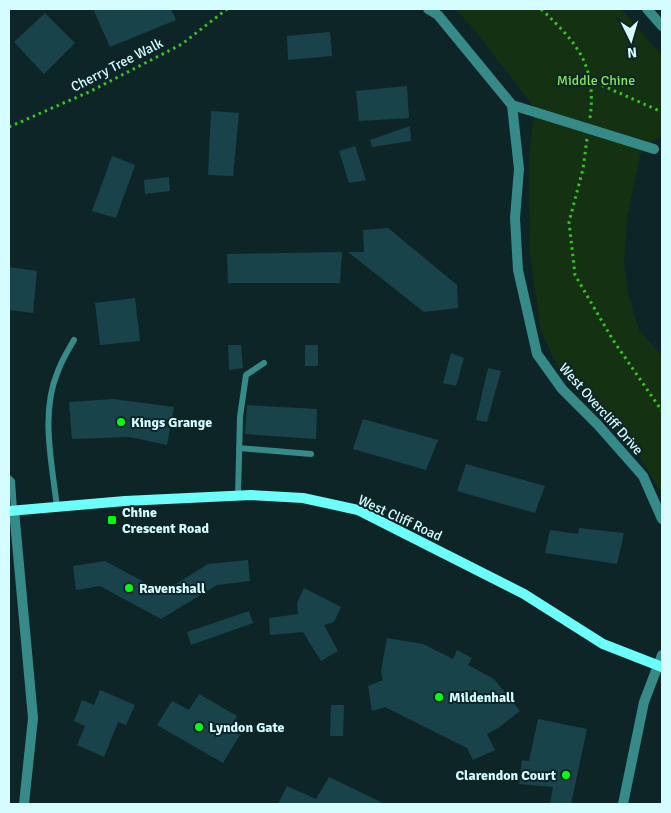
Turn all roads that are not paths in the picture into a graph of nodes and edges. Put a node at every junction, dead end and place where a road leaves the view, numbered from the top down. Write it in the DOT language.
graph roads {
  1 [pos="428,9"];
  2 [pos="646,9"];
  3 [pos="662,26"];
  4 [pos="512,106"];
  5 [pos="658,150"];
  6 [pos="74,340"];
  7 [pos="264,364"];
  8 [pos="239,448"];
  9 [pos="311,454"];
  10 [pos="9,478"];
  11 [pos="238,496"];
  12 [pos="57,507"];
  13 [pos="11,511"];
  14 [pos="662,519"];
  15 [pos="662,655"];
  16 [pos="660,667"];
  17 [pos="24,804"];
  18 [pos="623,804"];
  1 -- 4 [label="street"];
  2 -- 3 [label="street"];
  4 -- 5 [label="street, bridge"];
  4 -- 14 [label="street, West Overcliff Drive"];
  6 -- 12 [label="lane"];
  7 -- 8 [label="lane"];
  8 -- 9 [label="lane"];
  8 -- 11 [label="lane"];
  10 -- 13 [label="lane"];
  11 -- 12 [label="street, West Cliff Road"];
  11 -- 16 [label="street, West Cliff Road"];
  12 -- 13 [label="street, West Cliff Road"];
  13 -- 17 [label="street"];
  15 -- 16 [label="street"];
  16 -- 18 [label="street"];
}
